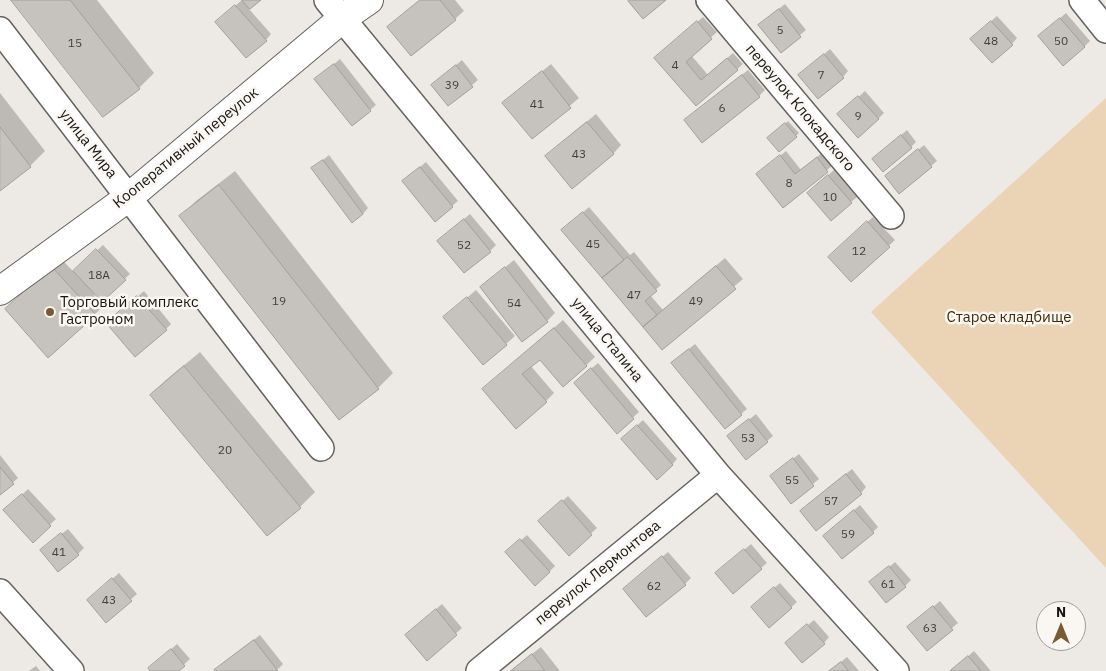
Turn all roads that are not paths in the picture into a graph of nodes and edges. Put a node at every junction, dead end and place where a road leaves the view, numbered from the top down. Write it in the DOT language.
graph roads {
  1 [pos="369,0"];
  2 [pos="710,0"];
  3 [pos="1082,0"];
  4 [pos="335,9"];
  5 [pos="0,30"];
  6 [pos="1106,30"];
  7 [pos="128,197"];
  8 [pos="891,216"];
  9 [pos="0,291"];
  10 [pos="321,448"];
  11 [pos="718,475"];
  12 [pos="0,592"];
  13 [pos="71,671"];
  14 [pos="479,671"];
  15 [pos="896,671"];
  1 -- 4 [label="street, Кооперативный переулок"];
  2 -- 8 [label="street, переулок Клокадского"];
  3 -- 6 [label="street"];
  4 -- 7 [label="street, Кооперативный переулок"];
  4 -- 11 [label="street, улица Сталина"];
  5 -- 7 [label="street, улица Мира"];
  7 -- 9 [label="street, Кооперативный переулок"];
  7 -- 10 [label="street, улица Мира"];
  11 -- 14 [label="street, переулок Лермонтова"];
  11 -- 15 [label="street, улица Сталина"];
  12 -- 13 [label="street"];
}
